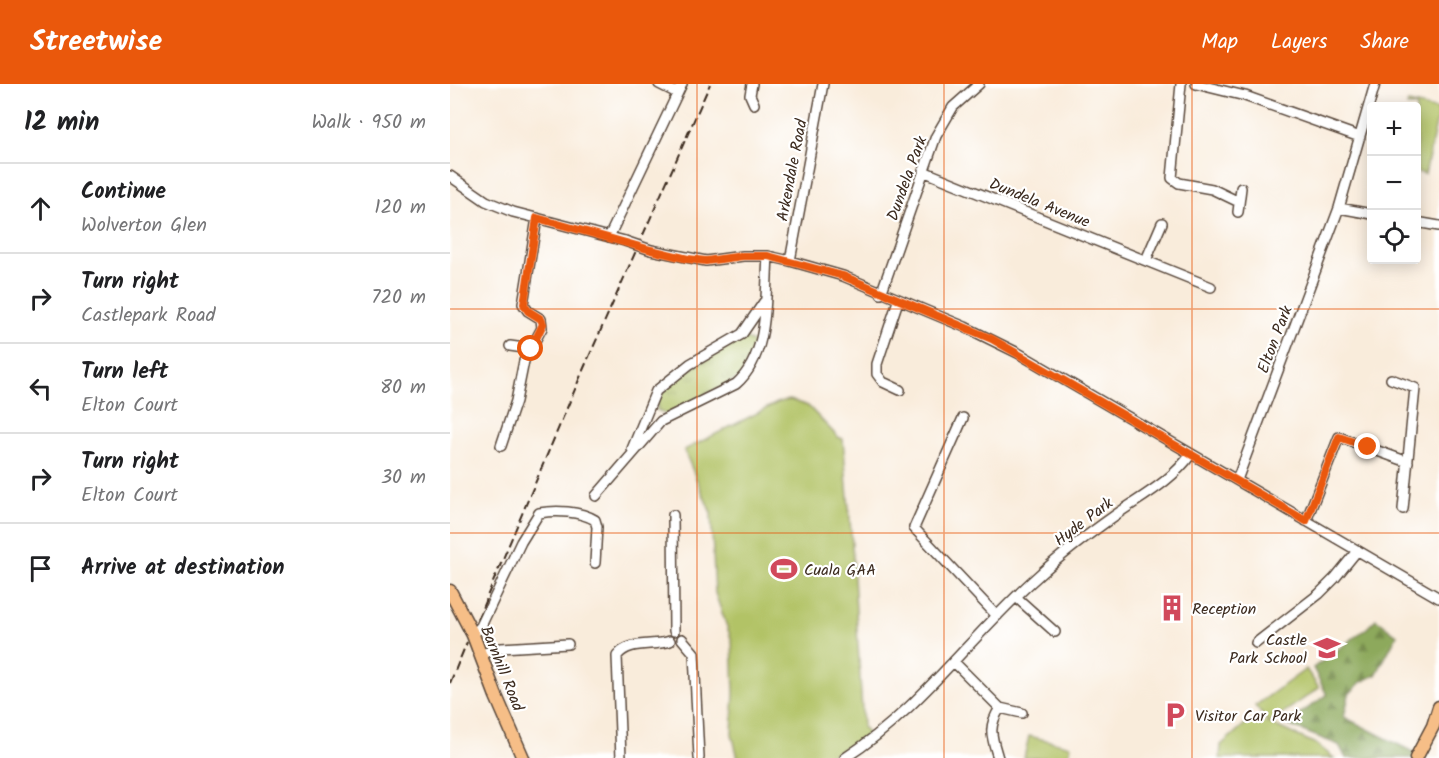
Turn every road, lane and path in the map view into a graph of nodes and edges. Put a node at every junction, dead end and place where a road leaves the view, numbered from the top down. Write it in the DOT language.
graph roads {
  1 [pos="659,84"];
  2 [pos="752,84"];
  3 [pos="824,84"];
  4 [pos="1181,84"];
  5 [pos="1196,84"];
  6 [pos="1376,84"];
  7 [pos="975,85"];
  8 [pos="680,88"];
  9 [pos="754,104"];
  10 [pos="1360,137"];
  11 [pos="923,171"];
  12 [pos="450,176"];
  13 [pos="1241,188"];
  14 [pos="1339,208"];
  15 [pos="1367,213"];
  16 [pos="537,218"];
  17 [pos="1162,223"];
  18 [pos="1421,223"];
  19 [pos="1439,226"];
  20 [pos="609,237"];
  21 [pos="768,256"];
  22 [pos="1146,260"];
  23 [pos="790,261"];
  24 [pos="1211,287"];
  25 [pos="881,294"];
  26 [pos="765,301"];
  27 [pos="898,301"];
  28 [pos="742,334"];
  29 [pos="761,342"];
  30 [pos="510,346"];
  31 [pos="531,349"];
  32 [pos="1391,379"];
  33 [pos="900,390"];
  34 [pos="647,413"];
  35 [pos="963,418"];
  36 [pos="661,421"];
  37 [pos="501,446"];
  38 [pos="1191,454"];
  39 [pos="629,457"];
  40 [pos="1408,462"];
  41 [pos="1237,480"];
  42 [pos="596,496"];
  43 [pos="1403,509"];
  44 [pos="673,515"];
  45 [pos="1306,521"];
  46 [pos="1357,551"];
  47 [pos="595,563"];
  48 [pos="450,591"];
  49 [pos="1016,597"];
  50 [pos="1439,598"];
  51 [pos="996,616"];
  52 [pos="674,631"];
  53 [pos="1055,632"];
  54 [pos="473,635"];
  55 [pos="682,639"];
  56 [pos="670,641"];
  57 [pos="1256,643"];
  58 [pos="568,644"];
  59 [pos="481,654"];
  60 [pos="954,662"];
  61 [pos="1439,707"];
  62 [pos="1000,708"];
  63 [pos="1022,713"];
  64 [pos="1436,727"];
  65 [pos="523,758"];
  66 [pos="621,758"];
  67 [pos="699,758"];
  68 [pos="845,758"];
  69 [pos="998,758"];
  70 [pos="1416,758"];
  1 -- 8 [label="street"];
  2 -- 9 [label="street"];
  3 -- 23 [label="street, Arkendale Road"];
  4 -- 13 [label="street"];
  5 -- 10 [label="street"];
  6 -- 10 [label="street, Elton Park"];
  7 -- 11 [label="street, Dundela Park"];
  8 -- 20 [label="street"];
  10 -- 14 [label="street, Elton Park"];
  11 -- 22 [label="street, Dundela Avenue"];
  11 -- 25 [label="street, Dundela Park"];
  12 -- 16 [label="street"];
  14 -- 15 [label="street"];
  14 -- 41 [label="street, Elton Park"];
  16 -- 20 [label="street"];
  16 -- 31 [label="street"];
  17 -- 22 [label="street"];
  18 -- 19 [label="street"];
  20 -- 21 [label="street, bridge"];
  21 -- 23 [label="street"];
  21 -- 26 [label="street"];
  22 -- 24 [label="street, Dundela Avenue"];
  23 -- 25 [label="street"];
  25 -- 27 [label="street"];
  26 -- 28 [label="street"];
  26 -- 29 [label="street"];
  27 -- 33 [label="street"];
  27 -- 38 [label="street"];
  28 -- 29 [label="street"];
  28 -- 34 [label="street"];
  29 -- 36 [label="street"];
  30 -- 31 [label="street"];
  31 -- 37 [label="street"];
  32 -- 40 [label="street"];
  34 -- 36 [label="street"];
  34 -- 39 [label="street"];
  35 -- 51 [label="street"];
  36 -- 39 [label="street"];
  38 -- 41 [label="street"];
  38 -- 49 [label="street, Hyde Park"];
  39 -- 42 [label="street"];
  40 -- 43 [label="street"];
  40 -- 45 [label="street"];
  41 -- 45 [label="street"];
  44 -- 52 [label="street"];
  45 -- 46 [label="street"];
  46 -- 50 [label="street"];
  46 -- 57 [label="street"];
  47 -- 54 [label="street"];
  48 -- 54 [label="main road, Barnhill Road"];
  49 -- 51 [label="street, Hyde Park"];
  49 -- 53 [label="street"];
  51 -- 60 [label="street, Hyde Park"];
  52 -- 55 [label="street"];
  52 -- 56 [label="street"];
  54 -- 59 [label="main road, Barnhill Road"];
  55 -- 56 [label="street"];
  55 -- 67 [label="street"];
  56 -- 66 [label="street"];
  58 -- 59 [label="street"];
  59 -- 65 [label="main road, Barnhill Road"];
  60 -- 62 [label="street"];
  60 -- 68 [label="street, Hyde Park"];
  61 -- 64 [label="main road"];
  62 -- 63 [label="street"];
  62 -- 69 [label="street"];
  64 -- 70 [label="main road"];
}
